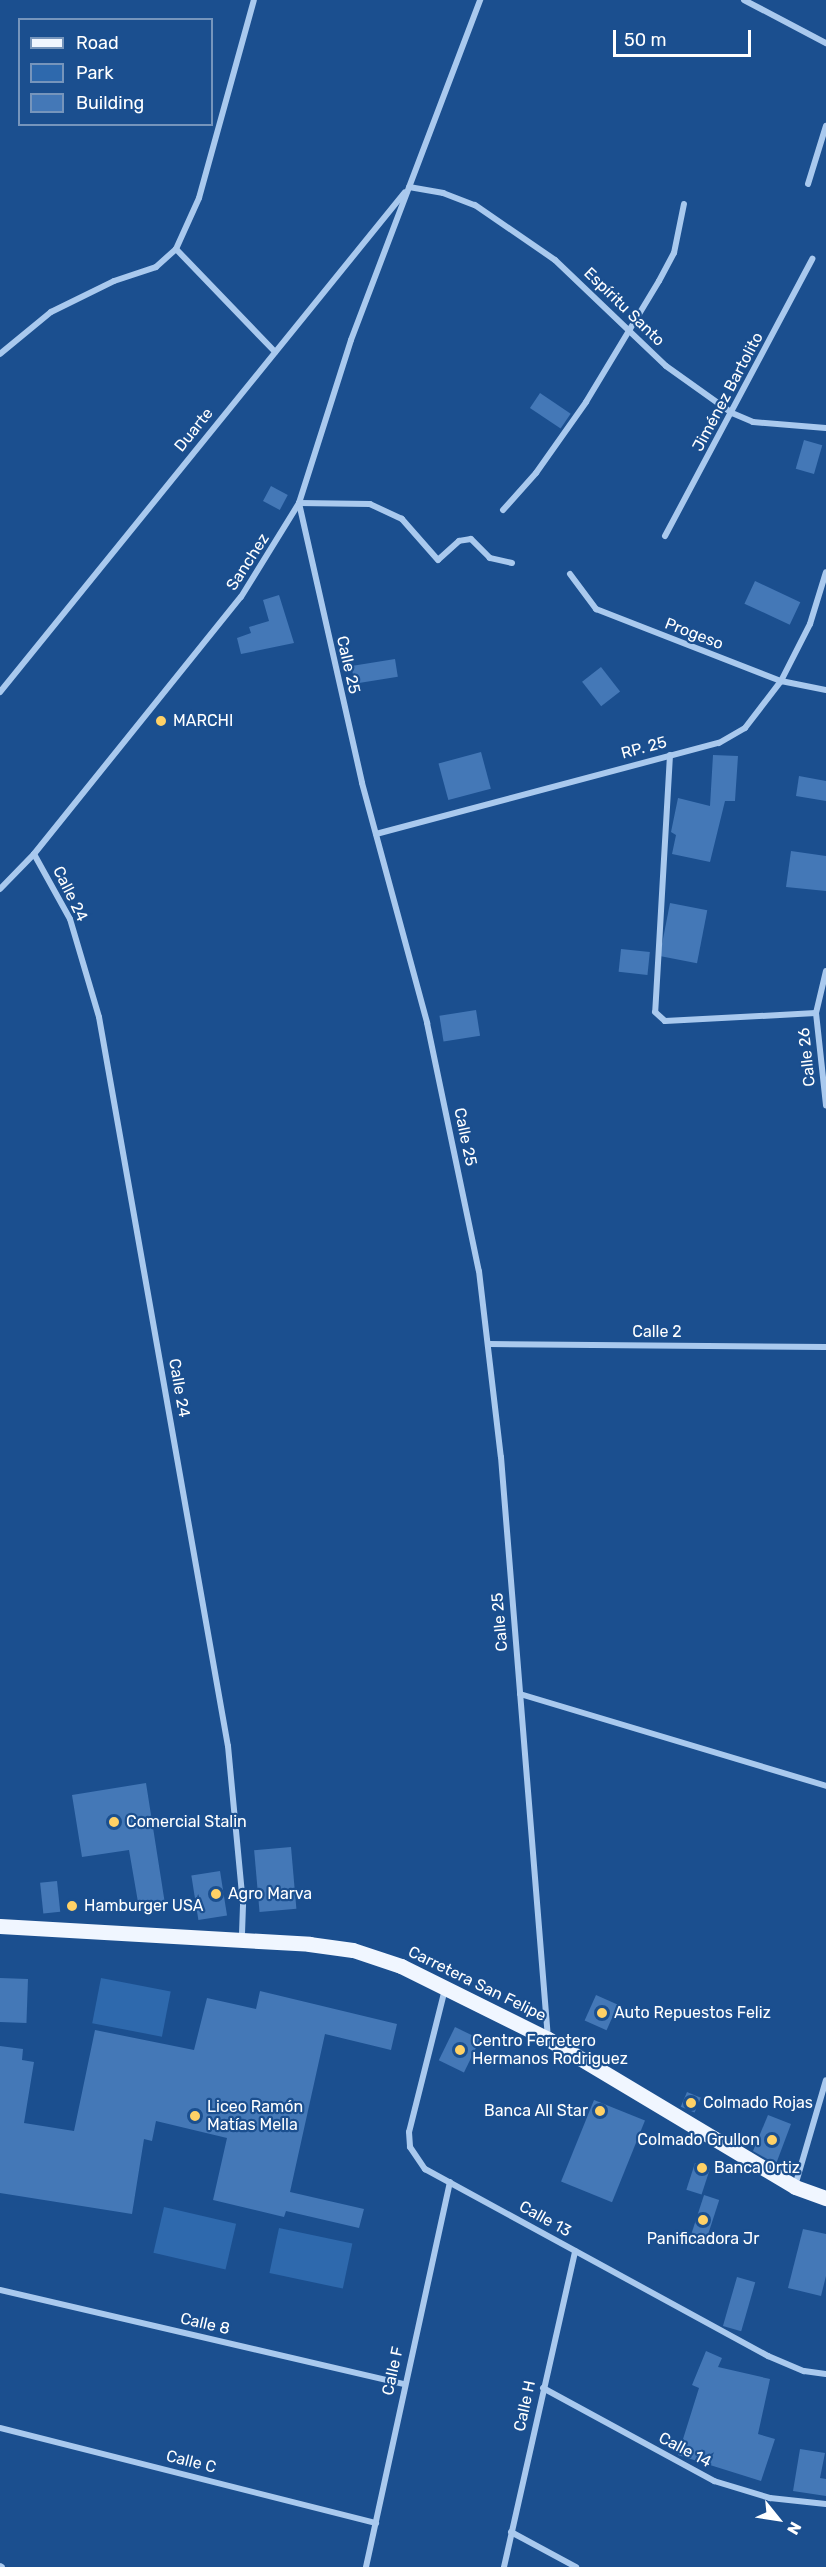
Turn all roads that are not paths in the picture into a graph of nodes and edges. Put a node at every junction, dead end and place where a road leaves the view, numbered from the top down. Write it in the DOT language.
graph roads {
  1 [pos="254,0"];
  2 [pos="480,0"];
  3 [pos="744,0"];
  4 [pos="826,44"];
  5 [pos="826,126"];
  6 [pos="808,184"];
  7 [pos="409,187"];
  8 [pos="684,204"];
  9 [pos="176,249"];
  10 [pos="813,259"];
  11 [pos="630,328"];
  12 [pos="275,351"];
  13 [pos="0,354"];
  14 [pos="732,413"];
  15 [pos="826,428"];
  16 [pos="299,503"];
  17 [pos="503,510"];
  18 [pos="665,536"];
  19 [pos="512,563"];
  20 [pos="826,572"];
  21 [pos="570,574"];
  22 [pos="782,681"];
  23 [pos="826,690"];
  24 [pos="0,692"];
  25 [pos="670,754"];
  26 [pos="376,834"];
  27 [pos="34,854"];
  28 [pos="0,889"];
  29 [pos="826,971"];
  30 [pos="816,1013"];
  31 [pos="826,1105"];
  32 [pos="489,1344"];
  33 [pos="826,1347"];
  34 [pos="520,1694"];
  35 [pos="826,1786"];
  36 [pos="0,1926"];
  37 [pos="242,1941"];
  38 [pos="446,1986"];
  39 [pos="548,2039"];
  40 [pos="826,2079"];
  41 [pos="450,2182"];
  42 [pos="795,2187"];
  43 [pos="826,2198"];
  44 [pos="575,2250"];
  45 [pos="0,2290"];
  46 [pos="826,2374"];
  47 [pos="404,2384"];
  48 [pos="543,2388"];
  49 [pos="0,2428"];
  50 [pos="826,2504"];
  51 [pos="376,2523"];
  52 [pos="511,2532"];
  53 [pos="366,2567"];
  54 [pos="504,2567"];
  55 [pos="576,2567"];
  1 -- 9 [label="street"];
  2 -- 7 [label="street, Sanchez"];
  3 -- 4 [label="street"];
  5 -- 6 [label="street"];
  7 -- 11 [label="street, Espíritu Santo"];
  7 -- 12 [label="street, Duarte"];
  7 -- 16 [label="street, Sanchez"];
  8 -- 11 [label="street"];
  9 -- 12 [label="street"];
  9 -- 13 [label="street"];
  10 -- 14 [label="street, Jiménez Bartolito"];
  11 -- 14 [label="street, Espíritu Santo"];
  11 -- 17 [label="street"];
  12 -- 24 [label="street, Duarte"];
  14 -- 15 [label="street, Espíritu Santo"];
  14 -- 18 [label="street, Jiménez Bartolito"];
  16 -- 19 [label="street"];
  16 -- 26 [label="street, Calle 25"];
  16 -- 27 [label="street, Sanchez"];
  20 -- 22 [label="street, RP. 25"];
  21 -- 22 [label="street, Progeso"];
  22 -- 23 [label="street, Progeso"];
  22 -- 25 [label="street, RP. 25"];
  25 -- 26 [label="street, RP. 25"];
  25 -- 30 [label="street"];
  26 -- 32 [label="street, Calle 25"];
  27 -- 28 [label="street, Sanchez"];
  27 -- 37 [label="street, Calle 24"];
  29 -- 30 [label="street, Calle 26"];
  30 -- 31 [label="street, Calle 26"];
  32 -- 33 [label="street, Calle 2"];
  32 -- 34 [label="street, Calle 25"];
  34 -- 35 [label="street"];
  34 -- 39 [label="street, Calle 25"];
  36 -- 37 [label="main road, Carretera San Felipe"];
  37 -- 38 [label="main road, Carretera San Felipe"];
  38 -- 39 [label="main road, Carretera San Felipe"];
  38 -- 41 [label="street, Calle 13"];
  39 -- 42 [label="main road, Carretera San Felipe"];
  40 -- 42 [label="street"];
  41 -- 44 [label="street, Calle 13"];
  41 -- 47 [label="street, Calle F"];
  42 -- 43 [label="main road, Carretera San Felipe"];
  44 -- 46 [label="street, Calle 13"];
  44 -- 48 [label="street, Calle H"];
  45 -- 47 [label="street, Calle 8"];
  47 -- 51 [label="street, Calle F"];
  48 -- 50 [label="street, Calle 14"];
  48 -- 52 [label="street, Calle H"];
  49 -- 51 [label="street, Calle C"];
  51 -- 53 [label="street, Calle F"];
  52 -- 54 [label="street, Calle H"];
  52 -- 55 [label="street"];
}
